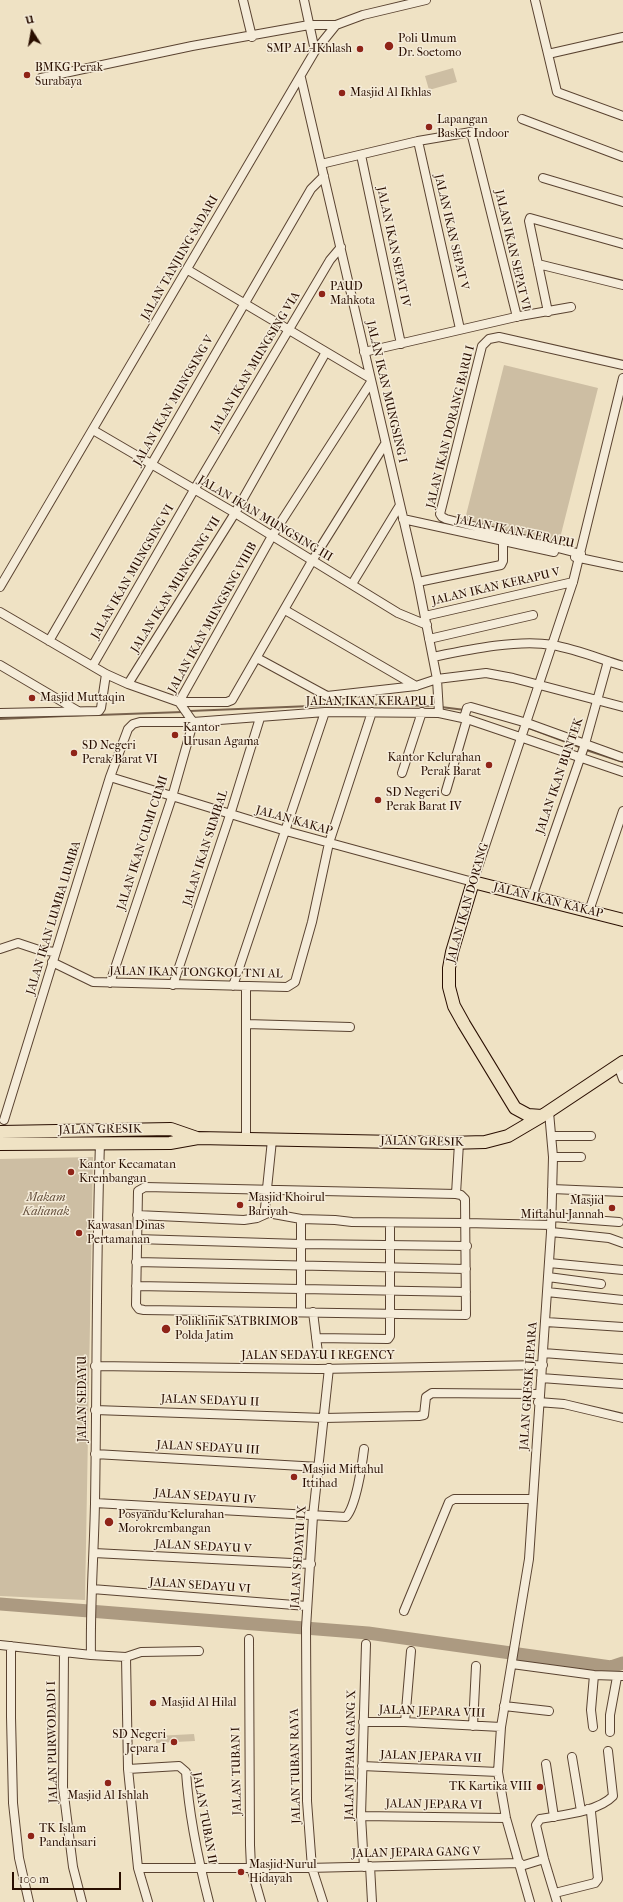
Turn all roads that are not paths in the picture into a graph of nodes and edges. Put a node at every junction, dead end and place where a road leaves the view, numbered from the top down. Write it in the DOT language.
graph roads {
  1 [pos="243,0"];
  2 [pos="304,0"];
  3 [pos="426,0"];
  4 [pos="535,0"];
  5 [pos="336,25"];
  6 [pos="309,26"];
  7 [pos="252,37"];
  8 [pos="623,37"];
  9 [pos="315,51"];
  10 [pos="548,54"];
  11 [pos="41,78"];
  12 [pos="301,78"];
  13 [pos="623,116"];
  14 [pos="522,119"];
  15 [pos="418,140"];
  16 [pos="361,155"];
  17 [pos="623,157"];
  18 [pos="321,164"];
  19 [pos="324,176"];
  20 [pos="544,178"];
  21 [pos="623,202"];
  22 [pos="623,244"];
  23 [pos="341,247"];
  24 [pos="538,264"];
  25 [pos="188,270"];
  26 [pos="623,285"];
  27 [pos="244,304"];
  28 [pos="571,307"];
  29 [pos="548,312"];
  30 [pos="517,317"];
  31 [pos="460,329"];
  32 [pos="289,330"];
  33 [pos="401,344"];
  34 [pos="326,352"];
  35 [pos="364,352"];
  36 [pos="623,365"];
  37 [pos="623,378"];
  38 [pos="370,380"];
  39 [pos="93,430"];
  40 [pos="385,444"];
  41 [pos="151,465"];
  42 [pos="194,490"];
  43 [pos="400,505"];
  44 [pos="235,513"];
  45 [pos="403,519"];
  46 [pos="272,536"];
  47 [pos="503,542"];
  48 [pos="580,556"];
  49 [pos="312,562"];
  50 [pos="623,567"];
  51 [pos="418,582"];
  52 [pos="573,582"];
  53 [pos="352,584"];
  54 [pos="0,587"];
  55 [pos="285,610"];
  56 [pos="0,612"];
  57 [pos="533,615"];
  58 [pos="425,616"];
  59 [pos="426,626"];
  60 [pos="429,639"];
  61 [pos="49,641"];
  62 [pos="552,645"];
  63 [pos="433,656"];
  64 [pos="257,658"];
  65 [pos="608,661"];
  66 [pos="0,665"];
  67 [pos="93,665"];
  68 [pos="623,666"];
  69 [pos="106,674"];
  70 [pos="437,680"];
  71 [pos="128,684"];
  72 [pos="540,685"];
  73 [pos="416,686"];
  74 [pos="597,700"];
  75 [pos="179,702"];
  76 [pos="623,707"];
  77 [pos="439,710"];
  78 [pos="79,712"];
  79 [pos="325,712"];
  80 [pos="372,712"];
  81 [pos="422,712"];
  82 [pos="0,713"];
  83 [pos="260,718"];
  84 [pos="465,718"];
  85 [pos="192,722"];
  86 [pos="133,724"];
  87 [pos="527,724"];
  88 [pos="521,736"];
  89 [pos="582,751"];
  90 [pos="621,757"];
  91 [pos="623,772"];
  92 [pos="402,773"];
  93 [pos="110,777"];
  94 [pos="446,791"];
  95 [pos="172,797"];
  96 [pos="623,811"];
  97 [pos="230,815"];
  98 [pos="286,831"];
  99 [pos="329,843"];
  100 [pos="473,882"];
  101 [pos="532,897"];
  102 [pos="589,911"];
  103 [pos="623,920"];
  104 [pos="0,948"];
  105 [pos="55,952"];
  106 [pos="52,962"];
  107 [pos="110,983"];
  108 [pos="173,984"];
  109 [pos="233,986"];
  110 [pos="246,986"];
  111 [pos="246,1024"];
  112 [pos="350,1027"];
  113 [pos="621,1064"];
  114 [pos="623,1080"];
  115 [pos="515,1108"];
  116 [pos="546,1114"];
  117 [pos="1,1123"];
  118 [pos="508,1136"];
  119 [pos="552,1136"];
  120 [pos="591,1136"];
  121 [pos="198,1138"];
  122 [pos="246,1140"];
  123 [pos="272,1140"];
  124 [pos="100,1143"];
  125 [pos="459,1143"];
  126 [pos="0,1144"];
  127 [pos="553,1157"];
  128 [pos="581,1157"];
  129 [pos="552,1189"];
  130 [pos="266,1190"];
  131 [pos="623,1192"];
  132 [pos="456,1194"];
  133 [pos="268,1213"];
  134 [pos="137,1215"];
  135 [pos="301,1219"];
  136 [pos="619,1222"];
  137 [pos="466,1223"];
  138 [pos="551,1225"];
  139 [pos="390,1228"];
  140 [pos="136,1239"];
  141 [pos="623,1243"];
  142 [pos="301,1244"];
  143 [pos="390,1244"];
  144 [pos="467,1246"];
  145 [pos="136,1262"];
  146 [pos="549,1263"];
  147 [pos="301,1265"];
  148 [pos="389,1267"];
  149 [pos="466,1269"];
  150 [pos="623,1270"];
  151 [pos="548,1277"];
  152 [pos="602,1284"];
  153 [pos="136,1286"];
  154 [pos="301,1289"];
  155 [pos="391,1291"];
  156 [pos="466,1292"];
  157 [pos="547,1292"];
  158 [pos="623,1300"];
  159 [pos="301,1311"];
  160 [pos="313,1312"];
  161 [pos="390,1313"];
  162 [pos="546,1322"];
  163 [pos="623,1327"];
  164 [pos="316,1338"];
  165 [pos="318,1353"];
  166 [pos="543,1353"];
  167 [pos="623,1359"];
  168 [pos="541,1365"];
  169 [pos="96,1366"];
  170 [pos="328,1368"];
  171 [pos="541,1378"];
  172 [pos="623,1384"];
  173 [pos="539,1398"];
  174 [pos="95,1410"];
  175 [pos="623,1417"];
  176 [pos="324,1418"];
  177 [pos="364,1449"];
  178 [pos="95,1454"];
  179 [pos="319,1467"];
  180 [pos="533,1499"];
  181 [pos="95,1503"];
  182 [pos="313,1516"];
  183 [pos="94,1553"];
  184 [pos="311,1564"];
  185 [pos="92,1589"];
  186 [pos="307,1606"];
  187 [pos="404,1611"];
  188 [pos="306,1628"];
  189 [pos="248,1639"];
  190 [pos="366,1644"];
  191 [pos="0,1645"];
  192 [pos="11,1646"];
  193 [pos="199,1651"];
  194 [pos="64,1652"];
  195 [pos="411,1652"];
  196 [pos="91,1655"];
  197 [pos="126,1657"];
  198 [pos="512,1663"];
  199 [pos="476,1666"];
  200 [pos="594,1675"];
  201 [pos="620,1676"];
  202 [pos="504,1706"];
  203 [pos="549,1711"];
  204 [pos="363,1722"];
  205 [pos="405,1722"];
  206 [pos="473,1726"];
  207 [pos="501,1727"];
  208 [pos="593,1727"];
  209 [pos="610,1732"];
  210 [pos="608,1751"];
  211 [pos="572,1757"];
  212 [pos="546,1764"];
  213 [pos="362,1766"];
  214 [pos="128,1769"];
  215 [pos="498,1772"];
  216 [pos="584,1810"];
  217 [pos="361,1816"];
  218 [pos="554,1817"];
  219 [pos="506,1818"];
  220 [pos="544,1859"];
  221 [pos="521,1864"];
  222 [pos="252,1867"];
  223 [pos="367,1867"];
  224 [pos="138,1868"];
  225 [pos="200,1868"];
  226 [pos="312,1868"];
  227 [pos="555,1893"];
  228 [pos="29,1902"];
  229 [pos="82,1902"];
  230 [pos="148,1902"];
  231 [pos="209,1902"];
  232 [pos="261,1902"];
  233 [pos="323,1902"];
  234 [pos="372,1902"];
  235 [pos="530,1902"];
  236 [pos="557,1902"];
  1 -- 7 [label="street"];
  2 -- 6 [label="street"];
  3 -- 5 [label="street"];
  4 -- 10 [label="street"];
  5 -- 6 [label="street"];
  5 -- 9 [label="street, JALAN TANJUNG SADARI"];
  6 -- 7 [label="street"];
  6 -- 9 [label="street"];
  7 -- 11 [label="street"];
  8 -- 10 [label="street"];
  9 -- 12 [label="street, JALAN TANJUNG SADARI"];
  10 -- 13 [label="street"];
  12 -- 18 [label="street, JALAN IKAN MUNGSING I"];
  12 -- 25 [label="street, JALAN TANJUNG SADARI"];
  14 -- 17 [label="street"];
  15 -- 16 [label="street"];
  15 -- 30 [label="street, JALAN IKAN SEPAT VI"];
  15 -- 31 [label="street, JALAN IKAN SEPAT V"];
  16 -- 18 [label="street"];
  16 -- 33 [label="street, JALAN IKAN SEPAT IV"];
  18 -- 19 [label="street, JALAN IKAN MUNGSING I"];
  19 -- 23 [label="street, JALAN IKAN MUNGSING I"];
  19 -- 27 [label="street, JALAN IKAN MUNGSING V"];
  20 -- 21 [label="street"];
  22 -- 24 [label="street"];
  23 -- 32 [label="street, JALAN IKAN MUNGSING VIA"];
  23 -- 35 [label="street, JALAN IKAN MUNGSING I"];
  24 -- 26 [label="street"];
  24 -- 29 [label="street"];
  25 -- 27 [label="street"];
  25 -- 39 [label="street, JALAN TANJUNG SADARI"];
  27 -- 32 [label="street"];
  27 -- 41 [label="street, JALAN IKAN MUNGSING V"];
  28 -- 29 [label="street"];
  29 -- 30 [label="street"];
  30 -- 31 [label="street, JALAN IKAN SEPAT VI"];
  31 -- 33 [label="street, JALAN IKAN SEPAT VI"];
  32 -- 34 [label="street"];
  32 -- 42 [label="street, JALAN IKAN MUNGSING VIA"];
  33 -- 35 [label="street, JALAN IKAN SEPAT VI"];
  34 -- 38 [label="street"];
  34 -- 44 [label="street, JALAN IKAN MUNGSING VII"];
  35 -- 38 [label="street, JALAN IKAN MUNGSING I"];
  36 -- 48 [label="street, JALAN IKAN DORANG BARU I"];
  37 -- 48 [label="street"];
  38 -- 40 [label="street, JALAN IKAN MUNGSING I"];
  38 -- 46 [label="street, JALAN IKAN MUNGSING VIIIB"];
  39 -- 41 [label="street, JALAN IKAN MUNGSING III"];
  39 -- 54 [label="street, JALAN TANJUNG SADARI"];
  40 -- 43 [label="street, JALAN IKAN MUNGSING I"];
  40 -- 49 [label="street"];
  41 -- 42 [label="street, JALAN IKAN MUNGSING III"];
  41 -- 61 [label="street, JALAN IKAN MUNGSING V"];
  42 -- 44 [label="street, JALAN IKAN MUNGSING III"];
  42 -- 67 [label="street, JALAN IKAN MUNGSING VI"];
  43 -- 45 [label="street, JALAN IKAN MUNGSING I"];
  43 -- 53 [label="street"];
  44 -- 46 [label="street, JALAN IKAN MUNGSING III"];
  44 -- 71 [label="street, JALAN IKAN MUNGSING VII"];
  45 -- 47 [label="street, JALAN IKAN KERAPU"];
  45 -- 51 [label="street, JALAN IKAN MUNGSING I"];
  46 -- 49 [label="street, JALAN IKAN MUNGSING III"];
  46 -- 75 [label="street, JALAN IKAN MUNGSING VIIIB"];
  47 -- 48 [label="street, JALAN IKAN KERAPU"];
  47 -- 51 [label="street"];
  48 -- 50 [label="street, JALAN IKAN KERAPU"];
  48 -- 52 [label="street"];
  49 -- 53 [label="street, JALAN IKAN MUNGSING III"];
  49 -- 55 [label="street"];
  51 -- 58 [label="street, JALAN IKAN MUNGSING I"];
  52 -- 58 [label="street, JALAN IKAN KERAPU V"];
  52 -- 62 [label="street"];
  53 -- 59 [label="street, JALAN IKAN MUNGSING III"];
  55 -- 64 [label="street"];
  55 -- 73 [label="street"];
  56 -- 61 [label="street"];
  57 -- 60 [label="street"];
  58 -- 59 [label="street, JALAN IKAN MUNGSING I"];
  59 -- 60 [label="street, JALAN IKAN MUNGSING I"];
  60 -- 63 [label="street, JALAN IKAN MUNGSING I"];
  61 -- 67 [label="street"];
  62 -- 63 [label="street"];
  62 -- 65 [label="street"];
  62 -- 72 [label="street"];
  63 -- 70 [label="street, JALAN IKAN MUNGSING I"];
  64 -- 73 [label="street"];
  64 -- 75 [label="street"];
  65 -- 68 [label="street"];
  65 -- 74 [label="street, JALAN IKAN BUNTEK"];
  66 -- 78 [label="street"];
  67 -- 69 [label="street"];
  69 -- 71 [label="street"];
  69 -- 78 [label="street"];
  70 -- 72 [label="street"];
  70 -- 73 [label="street"];
  70 -- 77 [label="street, JALAN IKAN MUNGSING I"];
  71 -- 75 [label="street"];
  72 -- 74 [label="street"];
  72 -- 87 [label="street"];
  74 -- 76 [label="street"];
  74 -- 89 [label="street, JALAN IKAN BUNTEK"];
  75 -- 85 [label="street, JALAN IKAN MUNGSING VIIIB"];
  77 -- 81 [label="street, JALAN IKAN KERAPU I"];
  77 -- 84 [label="street, JALAN IKAN KERAPU I"];
  78 -- 82 [label="street"];
  79 -- 80 [label="street, JALAN IKAN KERAPU I"];
  79 -- 83 [label="street, JALAN IKAN KERAPU I"];
  79 -- 98 [label="street"];
  80 -- 81 [label="street, JALAN IKAN KERAPU I"];
  80 -- 99 [label="street, JALAN IKAN TONGKOL TNI AL"];
  81 -- 92 [label="street"];
  83 -- 85 [label="street, JALAN IKAN KERAPU I"];
  83 -- 97 [label="street, JALAN IKAN SUMBAL"];
  84 -- 87 [label="street"];
  84 -- 88 [label="street, JALAN IKAN KERAPU I"];
  84 -- 94 [label="street"];
  85 -- 86 [label="street, JALAN IKAN KERAPU I"];
  85 -- 95 [label="street, JALAN IKAN CUMI CUMI"];
  86 -- 93 [label="street, JALAN IKAN LUMBA LUMBA"];
  87 -- 88 [label="street, JALAN IKAN DORANG"];
  87 -- 89 [label="street"];
  88 -- 89 [label="street, JALAN IKAN KERAPU I"];
  88 -- 100 [label="street, JALAN IKAN DORANG"];
  89 -- 90 [label="street"];
  89 -- 91 [label="street, JALAN IKAN KERAPU I"];
  89 -- 101 [label="street, JALAN IKAN BUNTEK"];
  93 -- 95 [label="street, JALAN KAKAP"];
  93 -- 105 [label="street, JALAN IKAN LUMBA LUMBA"];
  95 -- 97 [label="street, JALAN KAKAP"];
  95 -- 107 [label="street, JALAN IKAN CUMI CUMI"];
  96 -- 102 [label="street"];
  97 -- 98 [label="street, JALAN KAKAP"];
  97 -- 108 [label="street, JALAN IKAN SUMBAL"];
  98 -- 99 [label="street, JALAN KAKAP"];
  98 -- 109 [label="street"];
  99 -- 100 [label="street, JALAN KAKAP"];
  99 -- 110 [label="street, JALAN IKAN TONGKOL TNI AL"];
  100 -- 101 [label="highway, JALAN IKAN KAKAP"];
  100 -- 115 [label="highway, JALAN IKAN DORANG"];
  101 -- 102 [label="highway, JALAN IKAN KAKAP"];
  102 -- 103 [label="highway, JALAN IKAN KAKAP"];
  104 -- 105 [label="street"];
  105 -- 106 [label="street, JALAN IKAN LUMBA LUMBA"];
  106 -- 107 [label="street, JALAN IKAN TONGKOL TNI AL"];
  106 -- 117 [label="street, JALAN IKAN LUMBA LUMBA"];
  107 -- 108 [label="street, JALAN IKAN TONGKOL TNI AL"];
  108 -- 109 [label="street, JALAN IKAN TONGKOL TNI AL"];
  109 -- 110 [label="street, JALAN IKAN TONGKOL TNI AL"];
  110 -- 111 [label="street"];
  111 -- 112 [label="street"];
  111 -- 122 [label="street"];
  113 -- 114 [label="street"];
  113 -- 116 [label="highway, JALAN GRESIK"];
  115 -- 116 [label="highway"];
  115 -- 118 [label="highway"];
  116 -- 118 [label="highway, JALAN GRESIK"];
  116 -- 119 [label="street, JALAN GRESIK JEPARA"];
  117 -- 121 [label="highway, JALAN GRESIK"];
  118 -- 125 [label="highway, JALAN GRESIK"];
  119 -- 120 [label="street"];
  119 -- 127 [label="street, JALAN GRESIK JEPARA"];
  121 -- 122 [label="highway, JALAN GRESIK"];
  121 -- 124 [label="highway, JALAN GRESIK"];
  122 -- 123 [label="highway, JALAN GRESIK"];
  123 -- 125 [label="highway, JALAN GRESIK"];
  123 -- 130 [label="street"];
  124 -- 126 [label="highway, JALAN GRESIK"];
  124 -- 169 [label="street, JALAN SEDAYU"];
  125 -- 132 [label="street"];
  127 -- 128 [label="street"];
  127 -- 129 [label="street, JALAN GRESIK JEPARA"];
  129 -- 131 [label="street"];
  129 -- 138 [label="street, JALAN GRESIK JEPARA"];
  130 -- 132 [label="street"];
  130 -- 133 [label="street"];
  130 -- 134 [label="street"];
  132 -- 137 [label="street"];
  133 -- 134 [label="street"];
  133 -- 135 [label="street"];
  134 -- 140 [label="street"];
  135 -- 137 [label="street"];
  135 -- 142 [label="street"];
  136 -- 138 [label="street"];
  137 -- 138 [label="street"];
  137 -- 144 [label="street"];
  138 -- 141 [label="street"];
  138 -- 146 [label="street, JALAN GRESIK JEPARA"];
  139 -- 143 [label="street"];
  140 -- 142 [label="street"];
  140 -- 145 [label="street"];
  142 -- 143 [label="street"];
  142 -- 147 [label="street"];
  143 -- 144 [label="street"];
  143 -- 148 [label="street"];
  144 -- 149 [label="street"];
  145 -- 147 [label="street"];
  145 -- 153 [label="street"];
  146 -- 150 [label="street"];
  146 -- 151 [label="street, JALAN GRESIK JEPARA"];
  147 -- 148 [label="street"];
  147 -- 154 [label="street"];
  148 -- 149 [label="street"];
  148 -- 155 [label="street"];
  149 -- 156 [label="street"];
  151 -- 152 [label="street"];
  151 -- 157 [label="street, JALAN GRESIK JEPARA"];
  153 -- 154 [label="street"];
  153 -- 159 [label="street"];
  154 -- 155 [label="street"];
  154 -- 159 [label="street"];
  155 -- 156 [label="street"];
  155 -- 161 [label="street"];
  156 -- 161 [label="street"];
  157 -- 158 [label="street"];
  157 -- 162 [label="street, JALAN GRESIK JEPARA"];
  159 -- 160 [label="street"];
  160 -- 161 [label="street"];
  160 -- 164 [label="street"];
  161 -- 164 [label="street"];
  162 -- 163 [label="street"];
  162 -- 166 [label="street, JALAN GRESIK JEPARA"];
  164 -- 165 [label="street"];
  166 -- 167 [label="street"];
  166 -- 168 [label="street, JALAN GRESIK JEPARA"];
  168 -- 170 [label="street, JALAN SEDAYU I REGENCY"];
  168 -- 171 [label="street, JALAN GRESIK JEPARA"];
  169 -- 170 [label="street, JALAN SEDAYU I REGENCY"];
  169 -- 174 [label="street, JALAN SEDAYU"];
  170 -- 176 [label="street, JALAN SEDAYU IX"];
  171 -- 172 [label="street"];
  171 -- 173 [label="street, JALAN GRESIK JEPARA"];
  173 -- 175 [label="street"];
  173 -- 176 [label="street, JALAN SEDAYU II"];
  173 -- 180 [label="street, JALAN GRESIK JEPARA"];
  174 -- 176 [label="street, JALAN SEDAYU II"];
  174 -- 178 [label="street, JALAN SEDAYU"];
  176 -- 179 [label="street, JALAN SEDAYU IX"];
  177 -- 182 [label="street, JALAN SEDAYU IV"];
  178 -- 179 [label="street, JALAN SEDAYU III"];
  178 -- 181 [label="street, JALAN SEDAYU"];
  179 -- 182 [label="street, JALAN SEDAYU IX"];
  180 -- 187 [label="street"];
  180 -- 198 [label="street, JALAN GRESIK JEPARA"];
  181 -- 182 [label="street, JALAN SEDAYU IV"];
  181 -- 183 [label="street, JALAN SEDAYU"];
  182 -- 184 [label="street, JALAN SEDAYU IX"];
  183 -- 184 [label="street, JALAN SEDAYU V"];
  183 -- 185 [label="street, JALAN SEDAYU"];
  184 -- 186 [label="street, JALAN SEDAYU IX"];
  185 -- 186 [label="street, JALAN SEDAYU VI"];
  185 -- 196 [label="street, JALAN SEDAYU"];
  186 -- 188 [label="street, JALAN SEDAYU IX"];
  188 -- 226 [label="street, JALAN TUBAN RAYA"];
  189 -- 222 [label="street, JALAN TUBAN I"];
  190 -- 204 [label="street, JALAN JEPARA GANG X"];
  191 -- 192 [label="street"];
  192 -- 194 [label="street"];
  192 -- 228 [label="street"];
  193 -- 197 [label="street"];
  194 -- 196 [label="street"];
  194 -- 229 [label="street, JALAN PURWODADI I"];
  195 -- 205 [label="street"];
  196 -- 197 [label="street"];
  197 -- 214 [label="street"];
  198 -- 200 [label="street"];
  198 -- 202 [label="street, JALAN GRESIK JEPARA"];
  199 -- 206 [label="street"];
  200 -- 201 [label="street"];
  200 -- 208 [label="street"];
  201 -- 209 [label="street"];
  202 -- 203 [label="street"];
  202 -- 207 [label="street, JALAN GRESIK JEPARA"];
  204 -- 205 [label="street, JALAN JEPARA VIII"];
  204 -- 213 [label="street, JALAN JEPARA GANG X"];
  205 -- 206 [label="street, JALAN JEPARA VIII"];
  206 -- 207 [label="street, JALAN JEPARA VIII"];
  207 -- 215 [label="street, JALAN GRESIK JEPARA"];
  210 -- 216 [label="street"];
  211 -- 216 [label="street"];
  212 -- 218 [label="street"];
  213 -- 215 [label="street, JALAN JEPARA VII"];
  213 -- 217 [label="street, JALAN JEPARA GANG X"];
  214 -- 224 [label="street"];
  214 -- 225 [label="street, JALAN TUBAN II"];
  215 -- 219 [label="street, JALAN GRESIK JEPARA"];
  216 -- 218 [label="street"];
  216 -- 227 [label="street"];
  217 -- 219 [label="street, JALAN JEPARA VI"];
  217 -- 223 [label="street, JALAN JEPARA GANG X"];
  218 -- 220 [label="street"];
  219 -- 221 [label="street, JALAN GRESIK JEPARA"];
  220 -- 221 [label="street, JALAN JEPARA GANG V"];
  220 -- 227 [label="street"];
  221 -- 223 [label="street, JALAN JEPARA GANG V"];
  221 -- 235 [label="street, JALAN GRESIK JEPARA"];
  222 -- 225 [label="street, JALAN JEPARA GANG V"];
  222 -- 226 [label="street, JALAN JEPARA GANG V"];
  222 -- 232 [label="street, JALAN TUBAN I"];
  223 -- 226 [label="street, JALAN JEPARA GANG V"];
  223 -- 234 [label="street, JALAN JEPARA GANG X"];
  224 -- 225 [label="street, JALAN JEPARA GANG V"];
  224 -- 230 [label="street"];
  225 -- 231 [label="street, JALAN TUBAN II"];
  226 -- 233 [label="street, JALAN TUBAN RAYA"];
  227 -- 236 [label="street"];
}
